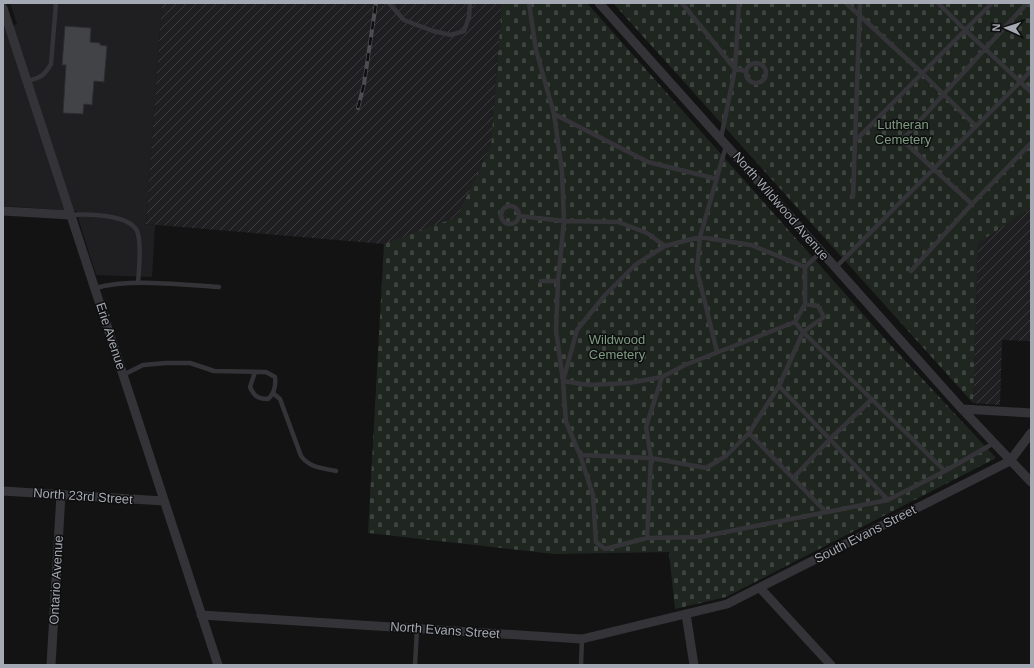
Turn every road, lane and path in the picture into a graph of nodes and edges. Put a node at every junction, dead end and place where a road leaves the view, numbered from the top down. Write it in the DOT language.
graph roads {
  1 [pos="56,3"];
  2 [pos="389,3"];
  3 [pos="470,3"];
  4 [pos="529,3"];
  5 [pos="599,3"];
  6 [pos="682,3"];
  7 [pos="739,3"];
  8 [pos="846,3"];
  9 [pos="860,3"];
  10 [pos="938,3"];
  11 [pos="992,3"];
  12 [pos="1027,3"];
  13 [pos="3,8"];
  14 [pos="860,15"];
  15 [pos="965,30"];
  16 [pos="986,48"];
  17 [pos="735,69"];
  18 [pos="746,71"];
  19 [pos="1031,71"];
  20 [pos="922,73"];
  21 [pos="27,81"];
  22 [pos="1020,82"];
  23 [pos="1031,92"];
  24 [pos="944,94"];
  25 [pos="554,114"];
  26 [pos="976,126"];
  27 [pos="855,141"];
  28 [pos="724,142"];
  29 [pos="1031,143"];
  30 [pos="934,169"];
  31 [pos="717,179"];
  32 [pos="853,197"];
  33 [pos="972,204"];
  34 [pos="3,211"];
  35 [pos="71,215"];
  36 [pos="519,216"];
  37 [pos="564,221"];
  38 [pos="700,237"];
  39 [pos="665,246"];
  40 [pos="822,252"];
  41 [pos="805,267"];
  42 [pos="835,268"];
  43 [pos="911,271"];
  44 [pos="541,280"];
  45 [pos="558,281"];
  46 [pos="138,284"];
  47 [pos="219,287"];
  48 [pos="95,288"];
  49 [pos="805,304"];
  50 [pos="796,322"];
  51 [pos="803,332"];
  52 [pos="717,352"];
  53 [pos="255,372"];
  54 [pos="123,374"];
  55 [pos="662,377"];
  56 [pos="563,381"];
  57 [pos="779,386"];
  58 [pos="274,394"];
  59 [pos="872,399"];
  60 [pos="962,409"];
  61 [pos="1031,413"];
  62 [pos="749,433"];
  63 [pos="1031,433"];
  64 [pos="830,439"];
  65 [pos="994,443"];
  66 [pos="580,454"];
  67 [pos="651,458"];
  68 [pos="1010,461"];
  69 [pos="336,470"];
  70 [pos="945,471"];
  71 [pos="793,478"];
  72 [pos="1031,482"];
  73 [pos="3,490"];
  74 [pos="61,494"];
  75 [pos="888,500"];
  76 [pos="164,501"];
  77 [pos="826,512"];
  78 [pos="647,538"];
  79 [pos="760,588"];
  80 [pos="686,614"];
  81 [pos="201,615"];
  82 [pos="417,628"];
  83 [pos="582,639"];
  84 [pos="51,665"];
  85 [pos="218,665"];
  86 [pos="415,665"];
  87 [pos="581,665"];
  88 [pos="694,665"];
  89 [pos="831,665"];
  1 -- 21 [label="lane"];
  2 -- 3 [label="lane"];
  4 -- 25 [label="lane"];
  5 -- 28 [label="street, North Wildwood Avenue"];
  6 -- 17 [label="lane"];
  7 -- 17 [label="lane"];
  8 -- 14 [label="lane"];
  9 -- 14 [label="lane"];
  10 -- 15 [label="lane"];
  11 -- 15 [label="lane"];
  12 -- 16 [label="lane"];
  13 -- 21 [label="street, Erie Avenue"];
  14 -- 20 [label="lane"];
  14 -- 27 [label="lane"];
  15 -- 16 [label="lane"];
  15 -- 20 [label="lane"];
  16 -- 22 [label="lane"];
  16 -- 24 [label="lane"];
  17 -- 18 [label="lane"];
  17 -- 28 [label="lane"];
  18 -- 18 [label="lane"];
  19 -- 22 [label="lane"];
  20 -- 24 [label="lane"];
  20 -- 27 [label="lane"];
  21 -- 35 [label="street, Erie Avenue"];
  22 -- 23 [label="lane"];
  22 -- 26 [label="lane"];
  24 -- 26 [label="lane"];
  24 -- 30 [label="lane"];
  25 -- 31 [label="lane"];
  25 -- 37 [label="lane"];
  26 -- 30 [label="lane"];
  27 -- 32 [label="lane"];
  28 -- 31 [label="lane"];
  28 -- 40 [label="street, North Wildwood Avenue"];
  29 -- 33 [label="lane"];
  30 -- 33 [label="lane"];
  30 -- 42 [label="lane"];
  31 -- 38 [label="lane"];
  33 -- 43 [label="lane"];
  34 -- 35 [label="street"];
  35 -- 46 [label="lane"];
  35 -- 48 [label="street, Erie Avenue"];
  36 -- 37 [label="lane"];
  37 -- 39 [label="lane"];
  37 -- 45 [label="lane"];
  38 -- 39 [label="lane"];
  38 -- 41 [label="lane"];
  38 -- 52 [label="lane"];
  39 -- 56 [label="lane"];
  40 -- 41 [label="lane"];
  40 -- 42 [label="street, North Wildwood Avenue"];
  41 -- 49 [label="lane"];
  42 -- 60 [label="street, North Wildwood Avenue"];
  44 -- 45 [label="lane"];
  45 -- 56 [label="lane"];
  46 -- 47 [label="lane"];
  46 -- 48 [label="lane"];
  48 -- 54 [label="street, Erie Avenue"];
  49 -- 50 [label="lane"];
  49 -- 51 [label="lane"];
  50 -- 51 [label="lane"];
  50 -- 52 [label="lane"];
  51 -- 57 [label="lane"];
  51 -- 59 [label="lane"];
  52 -- 55 [label="lane"];
  53 -- 54 [label="lane"];
  53 -- 58 [label="lane"];
  53 -- 58 [label="lane"];
  54 -- 76 [label="street, Erie Avenue"];
  55 -- 56 [label="lane"];
  55 -- 67 [label="lane"];
  56 -- 66 [label="lane"];
  57 -- 62 [label="lane"];
  57 -- 64 [label="lane"];
  58 -- 69 [label="lane"];
  59 -- 64 [label="lane"];
  59 -- 70 [label="lane"];
  60 -- 61 [label="street"];
  60 -- 65 [label="street, North Wildwood Avenue"];
  62 -- 67 [label="lane"];
  62 -- 71 [label="lane"];
  63 -- 68 [label="street, South Evans Street"];
  64 -- 71 [label="lane"];
  64 -- 75 [label="lane"];
  65 -- 68 [label="street, North Wildwood Avenue"];
  65 -- 70 [label="lane"];
  66 -- 67 [label="lane"];
  66 -- 78 [label="lane"];
  67 -- 78 [label="lane"];
  68 -- 72 [label="street, North Wildwood Avenue"];
  68 -- 79 [label="street, South Evans Street"];
  70 -- 75 [label="lane"];
  71 -- 77 [label="lane"];
  73 -- 74 [label="street, North 23rd Street"];
  74 -- 76 [label="street, North 23rd Street"];
  74 -- 84 [label="street, Ontario Avenue"];
  75 -- 77 [label="lane"];
  76 -- 81 [label="street, Erie Avenue"];
  77 -- 78 [label="lane"];
  79 -- 80 [label="street, South Evans Street"];
  79 -- 89 [label="street"];
  80 -- 83 [label="street, North Evans Street"];
  80 -- 88 [label="street"];
  81 -- 82 [label="street, North Evans Street"];
  81 -- 85 [label="street, Erie Avenue"];
  82 -- 83 [label="street, North Evans Street"];
  82 -- 86 [label="lane"];
  83 -- 87 [label="lane"];
}
